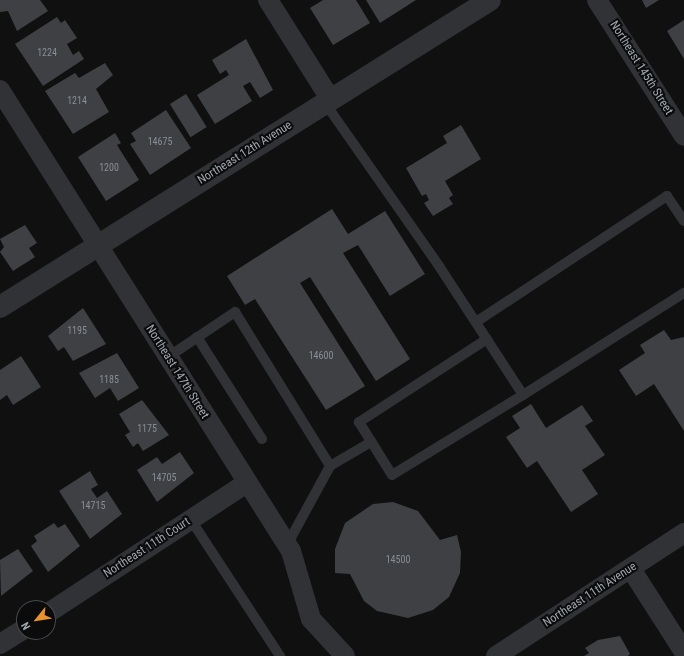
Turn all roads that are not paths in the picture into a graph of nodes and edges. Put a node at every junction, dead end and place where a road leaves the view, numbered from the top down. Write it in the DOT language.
graph roads {
  1 [pos="268,0"];
  2 [pos="490,0"];
  3 [pos="597,0"];
  4 [pos="0,90"];
  5 [pos="328,102"];
  6 [pos="684,136"];
  7 [pos="684,221"];
  8 [pos="98,244"];
  9 [pos="684,293"];
  10 [pos="0,307"];
  11 [pos="476,322"];
  12 [pos="197,337"];
  13 [pos="487,339"];
  14 [pos="168,357"];
  15 [pos="523,395"];
  16 [pos="262,439"];
  17 [pos="371,442"];
  18 [pos="330,466"];
  19 [pos="247,483"];
  20 [pos="191,520"];
  21 [pos="684,533"];
  22 [pos="287,545"];
  23 [pos="631,569"];
  24 [pos="56,608"];
  25 [pos="16,634"];
  26 [pos="0,644"];
  27 [pos="684,652"];
  28 [pos="280,656"];
  29 [pos="345,656"];
  30 [pos="496,656"];
  1 -- 5 [label="street"];
  2 -- 5 [label="street, Northeast 12th Avenue"];
  3 -- 6 [label="street, Northeast 145th Street"];
  4 -- 8 [label="street, Northeast 147th Street"];
  5 -- 8 [label="street, Northeast 12th Avenue"];
  5 -- 11 [label="lane"];
  7 -- 11 [label="lane"];
  8 -- 10 [label="street, Northeast 12th Avenue"];
  8 -- 14 [label="street, Northeast 147th Street"];
  9 -- 15 [label="lane"];
  11 -- 13 [label="lane"];
  12 -- 14 [label="lane"];
  12 -- 16 [label="lane"];
  12 -- 18 [label="lane"];
  13 -- 15 [label="lane"];
  13 -- 17 [label="lane"];
  14 -- 19 [label="street, Northeast 147th Street"];
  15 -- 17 [label="lane"];
  17 -- 18 [label="lane"];
  18 -- 22 [label="lane"];
  19 -- 20 [label="street, Northeast 11th Court"];
  19 -- 22 [label="street, Northeast 147th Street"];
  20 -- 24 [label="street, Northeast 11th Court"];
  20 -- 28 [label="lane"];
  21 -- 23 [label="street, Northeast 11th Avenue"];
  22 -- 29 [label="street, Northeast 147th Street"];
  23 -- 27 [label="street"];
  23 -- 30 [label="street, Northeast 11th Avenue"];
  25 -- 26 [label="street"];
}
